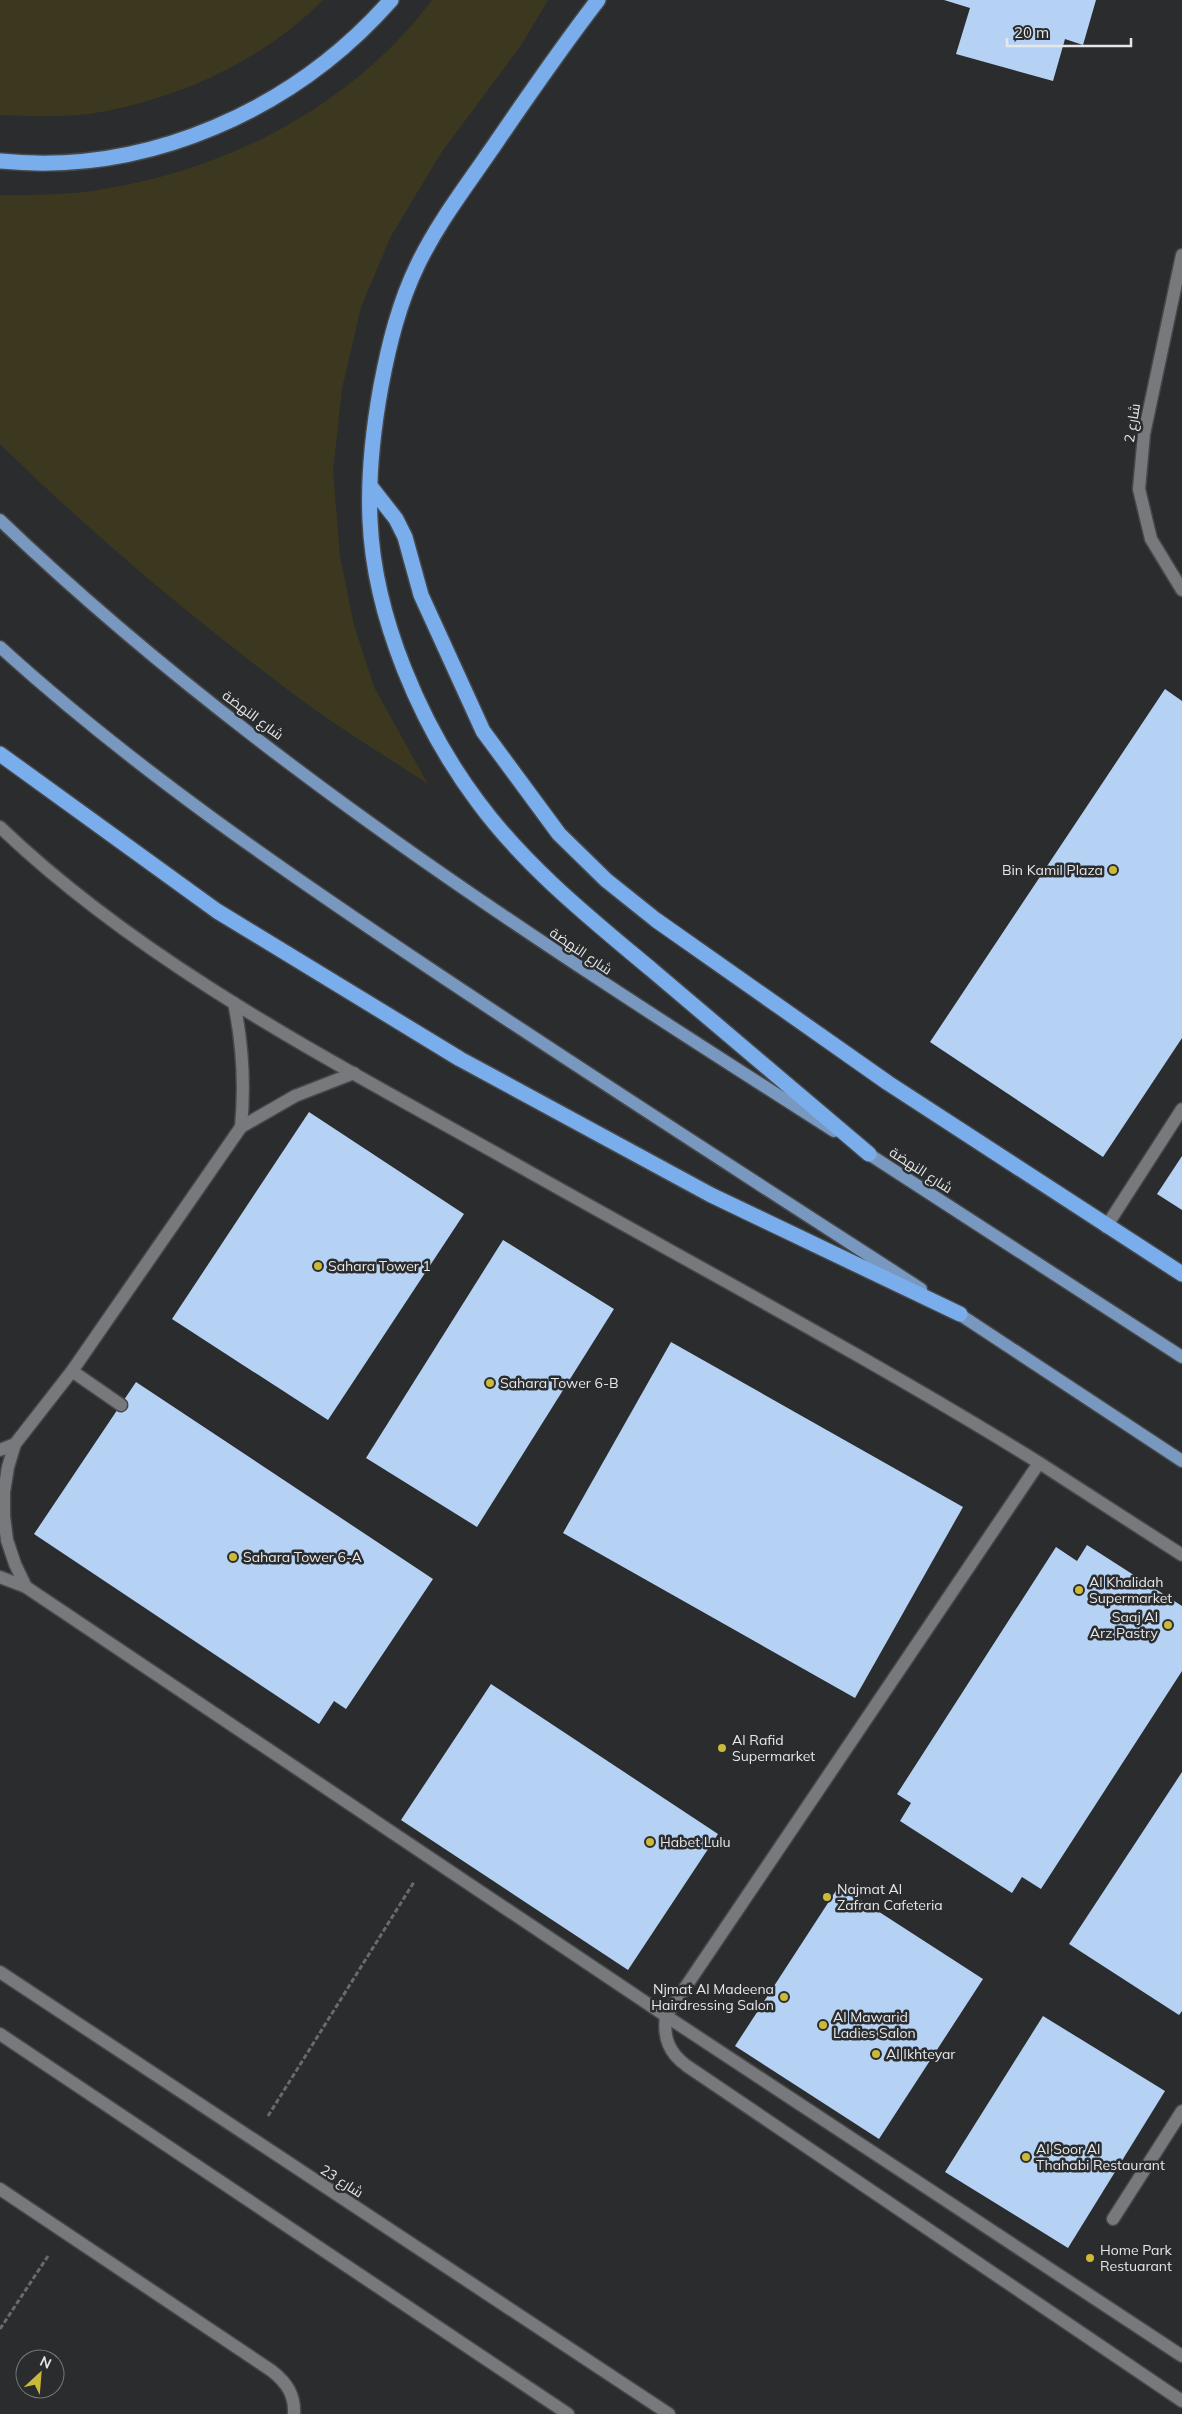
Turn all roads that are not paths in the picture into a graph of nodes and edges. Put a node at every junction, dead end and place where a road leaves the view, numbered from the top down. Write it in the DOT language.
graph roads {
  1 [pos="391,0"];
  2 [pos="598,0"];
  3 [pos="0,162"];
  4 [pos="1182,254"];
  5 [pos="370,487"];
  6 [pos="0,520"];
  7 [pos="1182,590"];
  8 [pos="0,647"];
  9 [pos="0,754"];
  10 [pos="0,827"];
  11 [pos="234,1004"];
  12 [pos="354,1073"];
  13 [pos="1182,1109"];
  14 [pos="241,1128"];
  15 [pos="869,1154"];
  16 [pos="1106,1226"];
  17 [pos="1182,1274"];
  18 [pos="960,1314"];
  19 [pos="1182,1357"];
  20 [pos="72,1371"];
  21 [pos="122,1405"];
  22 [pos="15,1444"];
  23 [pos="0,1450"];
  24 [pos="1182,1461"];
  25 [pos="1039,1463"];
  26 [pos="1182,1555"];
  27 [pos="0,1577"];
  28 [pos="26,1587"];
  29 [pos="0,1972"];
  30 [pos="666,2016"];
  31 [pos="0,2034"];
  32 [pos="1182,2111"];
  33 [pos="0,2189"];
  34 [pos="1113,2219"];
  35 [pos="1182,2356"];
  36 [pos="1182,2401"];
  37 [pos="294,2414"];
  38 [pos="568,2414"];
  39 [pos="669,2414"];
  1 -- 3 [label="highway"];
  2 -- 5 [label="highway"];
  4 -- 7 [label="street, شارع 2"];
  5 -- 15 [label="highway"];
  5 -- 16 [label="highway"];
  6 -- 15 [label="main road, شارع النهضة"];
  8 -- 18 [label="main road"];
  9 -- 18 [label="highway"];
  10 -- 11 [label="street"];
  11 -- 12 [label="street"];
  11 -- 14 [label="street"];
  12 -- 14 [label="street"];
  12 -- 25 [label="street"];
  13 -- 16 [label="street"];
  14 -- 20 [label="street"];
  15 -- 19 [label="main road, شارع النهضة"];
  16 -- 17 [label="highway"];
  18 -- 24 [label="main road"];
  20 -- 21 [label="street"];
  20 -- 22 [label="street"];
  22 -- 23 [label="street"];
  22 -- 28 [label="street"];
  25 -- 26 [label="street"];
  25 -- 30 [label="street"];
  27 -- 28 [label="street"];
  28 -- 30 [label="street"];
  29 -- 39 [label="street, شارع 23"];
  30 -- 35 [label="street"];
  30 -- 36 [label="street"];
  31 -- 38 [label="street"];
  32 -- 34 [label="street"];
  33 -- 37 [label="street"];
}
